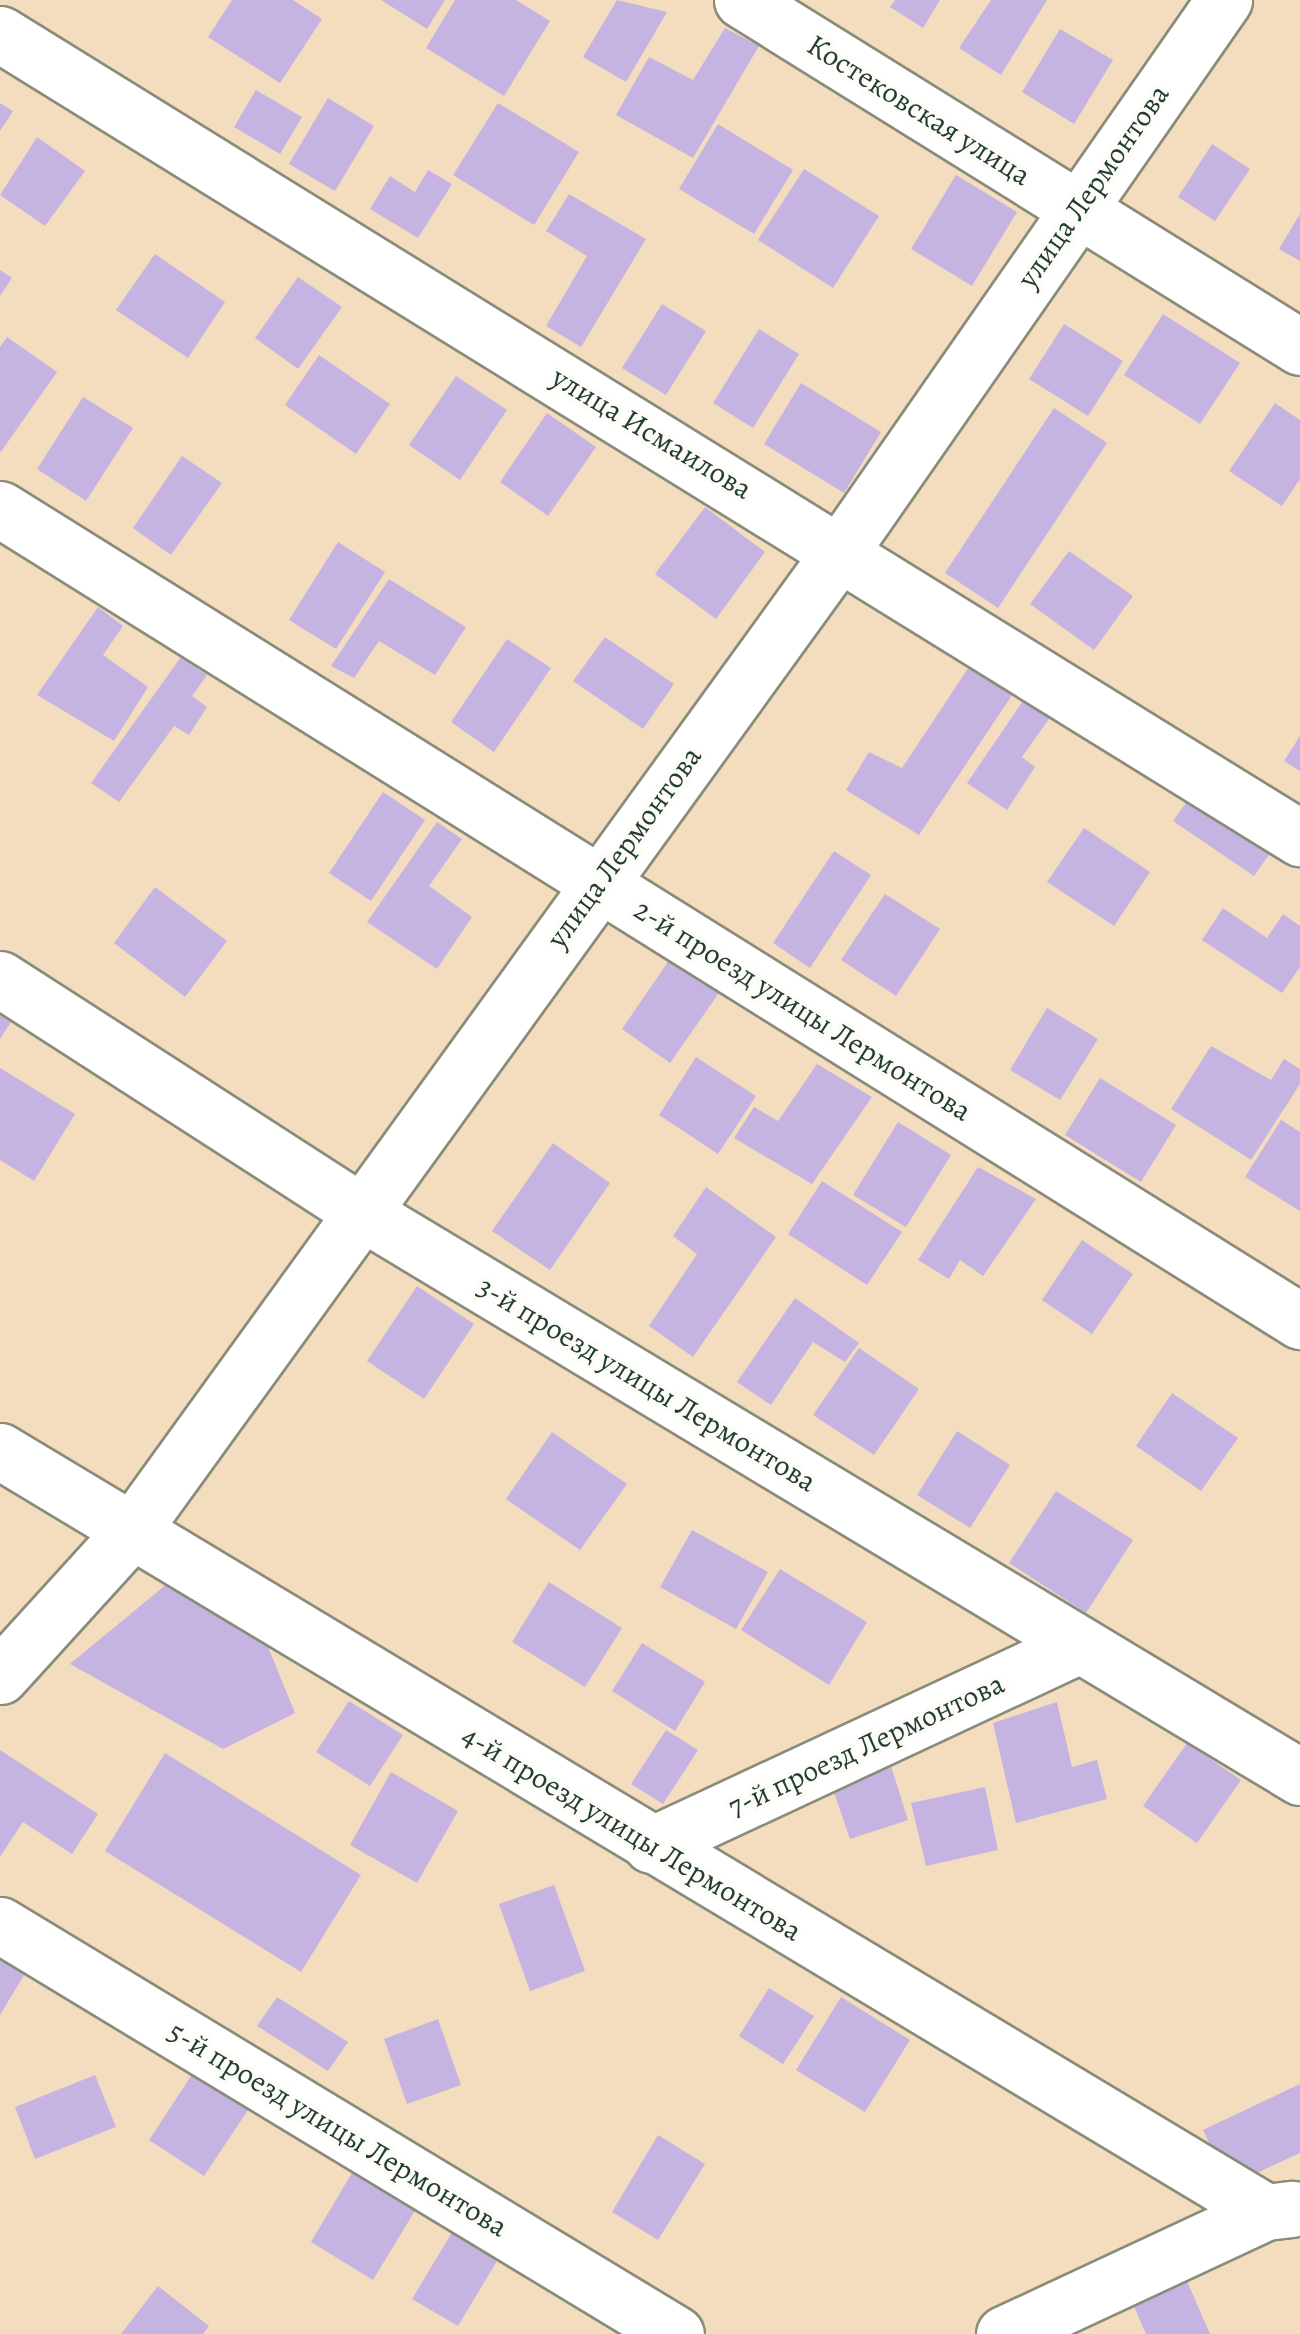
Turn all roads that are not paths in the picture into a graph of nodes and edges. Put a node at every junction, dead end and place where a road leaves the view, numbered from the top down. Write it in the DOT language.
graph roads {
  1 [pos="742,0"];
  2 [pos="1224,0"];
  3 [pos="0,34"];
  4 [pos="1076,208"];
  5 [pos="1300,346"];
  6 [pos="0,508"];
  7 [pos="842,549"];
  8 [pos="1300,838"];
  9 [pos="598,882"];
  10 [pos="0,979"];
  11 [pos="363,1212"];
  12 [pos="1300,1321"];
  13 [pos="0,1451"];
  14 [pos="130,1533"];
  15 [pos="1080,1645"];
  16 [pos="0,1676"];
  17 [pos="1300,1778"];
  18 [pos="651,1844"];
  19 [pos="0,1925"];
  20 [pos="1283,2210"];
  21 [pos="676,2334"];
  22 [pos="1004,2334"];
  1 -- 4 [label="street, Костековская улица"];
  2 -- 4 [label="street, улица Лермонтова"];
  3 -- 7 [label="street, улица Исмаилова"];
  4 -- 5 [label="street, Костековская улица"];
  4 -- 7 [label="street, улица Лермонтова"];
  6 -- 9 [label="street, 2-й проезд улицы Лермонтова"];
  7 -- 8 [label="street, улица Исмаилова"];
  7 -- 9 [label="street, улица Лермонтова"];
  9 -- 11 [label="street, улица Лермонтова"];
  9 -- 12 [label="street, 2-й проезд улицы Лермонтова"];
  10 -- 11 [label="street, 3-й проезд улицы Лермонтова"];
  11 -- 14 [label="street, улица Лермонтова"];
  11 -- 15 [label="street, 3-й проезд улицы Лермонтова"];
  13 -- 14 [label="street, 4-й проезд улицы Лермонтова"];
  14 -- 16 [label="street, улица Лермонтова"];
  14 -- 18 [label="street, 4-й проезд улицы Лермонтова"];
  15 -- 17 [label="street, 3-й проезд улицы Лермонтова"];
  15 -- 18 [label="street, 7-й проезд Лермонтова"];
  18 -- 20 [label="street, 4-й проезд улицы Лермонтова"];
  19 -- 21 [label="street, 5-й проезд улицы Лермонтова"];
  20 -- 22 [label="street"];
}
